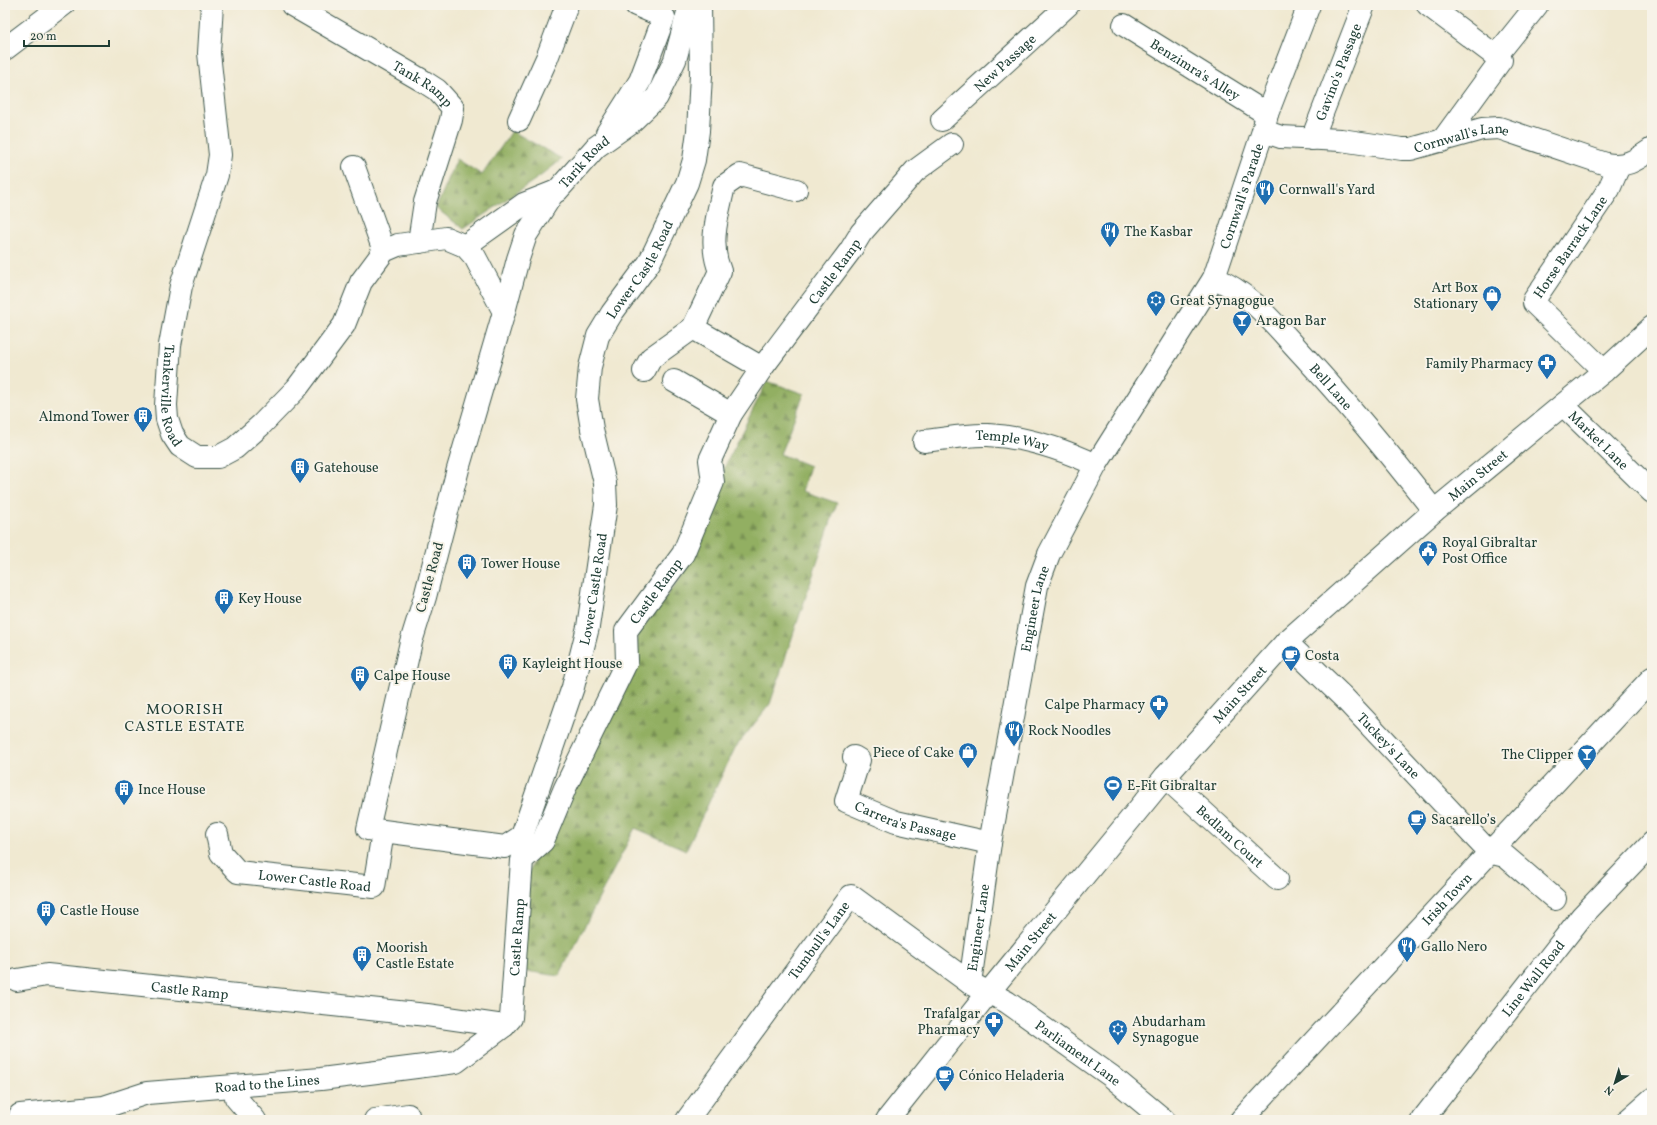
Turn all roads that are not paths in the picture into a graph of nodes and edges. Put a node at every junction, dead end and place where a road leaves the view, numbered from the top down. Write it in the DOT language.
graph roads {
  1 [pos="64,5"];
  2 [pos="212,5"];
  3 [pos="292,5"];
  4 [pos="566,5"];
  5 [pos="636,5"];
  6 [pos="690,5"];
  7 [pos="700,5"];
  8 [pos="1068,5"];
  9 [pos="1310,5"];
  10 [pos="1364,5"];
  11 [pos="1428,5"];
  12 [pos="1537,5"];
  13 [pos="1124,25"];
  14 [pos="5,49"];
  15 [pos="1496,56"];
  16 [pos="519,120"];
  17 [pos="942,120"];
  18 [pos="1265,123"];
  19 [pos="1312,139"];
  20 [pos="1442,141"];
  21 [pos="952,144"];
  22 [pos="599,146"];
  23 [pos="1652,149"];
  24 [pos="1619,166"];
  25 [pos="354,167"];
  26 [pos="796,190"];
  27 [pos="553,193"];
  28 [pos="419,242"];
  29 [pos="465,246"];
  30 [pos="384,251"];
  31 [pos="1214,278"];
  32 [pos="504,312"];
  33 [pos="1652,326"];
  34 [pos="693,328"];
  35 [pos="762,368"];
  36 [pos="644,371"];
  37 [pos="1604,372"];
  38 [pos="674,381"];
  39 [pos="1563,405"];
  40 [pos="731,414"];
  41 [pos="924,441"];
  42 [pos="1096,465"];
  43 [pos="1652,492"];
  44 [pos="1434,511"];
  45 [pos="1286,642"];
  46 [pos="1652,678"];
  47 [pos="854,757"];
  48 [pos="1165,777"];
  49 [pos="383,832"];
  50 [pos="217,834"];
  51 [pos="990,843"];
  52 [pos="1652,844"];
  53 [pos="1489,852"];
  54 [pos="1277,879"];
  55 [pos="1555,899"];
  56 [pos="17,980"];
  57 [pos="979,988"];
  58 [pos="504,1026"];
  59 [pos="236,1098"];
  60 [pos="1652,1100"];
  61 [pos="104,1107"];
  62 [pos="20,1115"];
  63 [pos="408,1115"];
  64 [pos="83,1120"];
  65 [pos="255,1120"];
  66 [pos="375,1120"];
  67 [pos="687,1120"];
  68 [pos="887,1120"];
  69 [pos="1164,1120"];
  70 [pos="1241,1120"];
  71 [pos="1422,1120"];
  72 [pos="1628,1120"];
  1 -- 14 [label="street"];
  2 -- 30 [label="street, Tankerville Road"];
  3 -- 28 [label="street, Tank Ramp"];
  4 -- 16 [label="street"];
  5 -- 22 [label="street"];
  6 -- 22 [label="street, Tarik Road"];
  7 -- 49 [label="street, Lower Castle Road"];
  8 -- 17 [label="street, New Passage"];
  9 -- 18 [label="street, Cornwall's Parade"];
  10 -- 19 [label="street, Gavino's Passage"];
  11 -- 15 [label="street"];
  12 -- 15 [label="street"];
  13 -- 18 [label="street, Benzimra's Alley"];
  15 -- 20 [label="street"];
  18 -- 19 [label="street, Cornwall's Lane"];
  18 -- 31 [label="street, Cornwall's Parade"];
  19 -- 20 [label="street, Cornwall's Lane"];
  20 -- 24 [label="street, Cornwall's Lane"];
  21 -- 35 [label="street, Castle Ramp"];
  22 -- 27 [label="street, Tarik Road"];
  23 -- 24 [label="street"];
  24 -- 37 [label="street, Horse Barrack Lane"];
  25 -- 30 [label="street"];
  26 -- 34 [label="street"];
  27 -- 29 [label="street, Tarik Road"];
  27 -- 32 [label="street, Castle Road"];
  28 -- 29 [label="street"];
  28 -- 30 [label="street"];
  29 -- 32 [label="street"];
  31 -- 42 [label="street, Engineer Lane"];
  31 -- 44 [label="street, Bell Lane"];
  32 -- 49 [label="street, Castle Road"];
  33 -- 37 [label="street, Main Street"];
  34 -- 35 [label="street"];
  34 -- 36 [label="street"];
  35 -- 40 [label="street, Castle Ramp"];
  37 -- 39 [label="street, Main Street"];
  38 -- 40 [label="street"];
  39 -- 43 [label="street, Market Lane"];
  39 -- 44 [label="street, Main Street"];
  40 -- 58 [label="street, Castle Ramp"];
  41 -- 42 [label="street, Temple Way"];
  42 -- 51 [label="street, Engineer Lane"];
  44 -- 45 [label="street, Main Street"];
  45 -- 48 [label="street, Main Street"];
  45 -- 53 [label="street, Tuckey's Lane"];
  46 -- 53 [label="street, Irish Town"];
  47 -- 51 [label="street, Carrera's Passage"];
  48 -- 54 [label="street, Bedlam Court"];
  48 -- 57 [label="street, Main Street"];
  49 -- 50 [label="street, Lower Castle Road"];
  51 -- 57 [label="street, Engineer Lane"];
  52 -- 71 [label="street, Line Wall Road"];
  53 -- 55 [label="street"];
  53 -- 70 [label="street, Irish Town"];
  56 -- 58 [label="street, Castle Ramp"];
  57 -- 67 [label="street, Tumbull's Lane"];
  57 -- 68 [label="street, Main Street"];
  57 -- 69 [label="street, Parliament Lane"];
  58 -- 61 [label="street, Road to the Lines"];
  59 -- 65 [label="street"];
  60 -- 72 [label="street"];
  61 -- 62 [label="street, Road to the Lines"];
  61 -- 64 [label="street"];
  63 -- 66 [label="street"];
}
